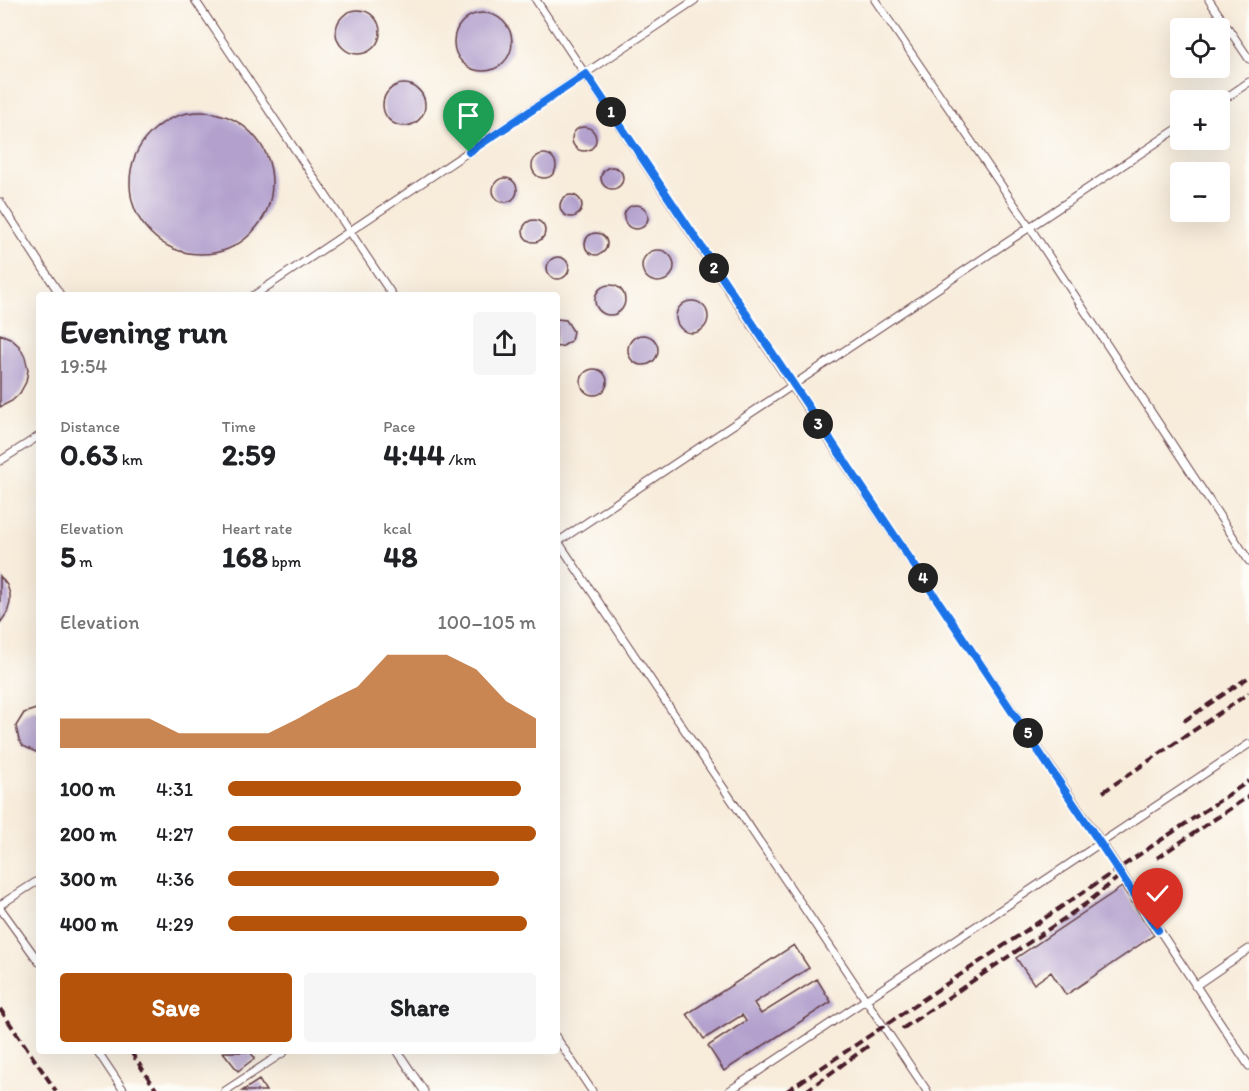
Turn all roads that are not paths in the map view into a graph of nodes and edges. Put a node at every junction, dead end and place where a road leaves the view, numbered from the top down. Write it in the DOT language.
graph roads {
  1 [pos="195,0"];
  2 [pos="536,0"];
  3 [pos="695,0"];
  4 [pos="875,0"];
  5 [pos="1209,0"];
  6 [pos="1249,59"];
  7 [pos="586,74"];
  8 [pos="1249,82"];
  9 [pos="1230,95"];
  10 [pos="1170,134"];
  11 [pos="0,202"];
  12 [pos="1029,226"];
  13 [pos="352,231"];
  14 [pos="58,292"];
  15 [pos="259,292"];
  16 [pos="390,292"];
  17 [pos="792,386"];
  18 [pos="36,438"];
  19 [pos="0,461"];
  20 [pos="560,539"];
  21 [pos="560,545"];
  22 [pos="1249,561"];
  23 [pos="1249,744"];
  24 [pos="1100,843"];
  25 [pos="36,882"];
  26 [pos="0,906"];
  27 [pos="1249,949"];
  28 [pos="36,958"];
  29 [pos="1195,986"];
  30 [pos="865,1001"];
  31 [pos="560,1043"];
  32 [pos="99,1054"];
  33 [pos="281,1054"];
  34 [pos="399,1054"];
  35 [pos="1249,1066"];
  36 [pos="124,1091"];
  37 [pos="225,1091"];
  38 [pos="424,1091"];
  39 [pos="592,1091"];
  40 [pos="729,1091"];
  41 [pos="927,1091"];
  1 -- 13 [label="lane"];
  2 -- 7 [label="lane"];
  3 -- 7 [label="lane"];
  4 -- 12 [label="lane"];
  5 -- 6 [label="lane"];
  7 -- 13 [label="lane"];
  7 -- 17 [label="lane"];
  8 -- 9 [label="lane"];
  10 -- 12 [label="lane"];
  11 -- 14 [label="lane"];
  12 -- 17 [label="lane"];
  12 -- 22 [label="lane"];
  13 -- 15 [label="lane"];
  13 -- 16 [label="lane"];
  17 -- 20 [label="lane"];
  17 -- 24 [label="lane"];
  18 -- 19 [label="lane"];
  21 -- 30 [label="lane"];
  23 -- 24 [label="lane"];
  24 -- 29 [label="lane"];
  24 -- 30 [label="lane"];
  25 -- 26 [label="lane"];
  26 -- 28 [label="lane"];
  27 -- 29 [label="lane"];
  29 -- 35 [label="lane"];
  30 -- 40 [label="lane"];
  30 -- 41 [label="lane"];
  31 -- 39 [label="lane"];
  32 -- 36 [label="lane"];
  33 -- 37 [label="lane"];
  34 -- 38 [label="lane"];
}
